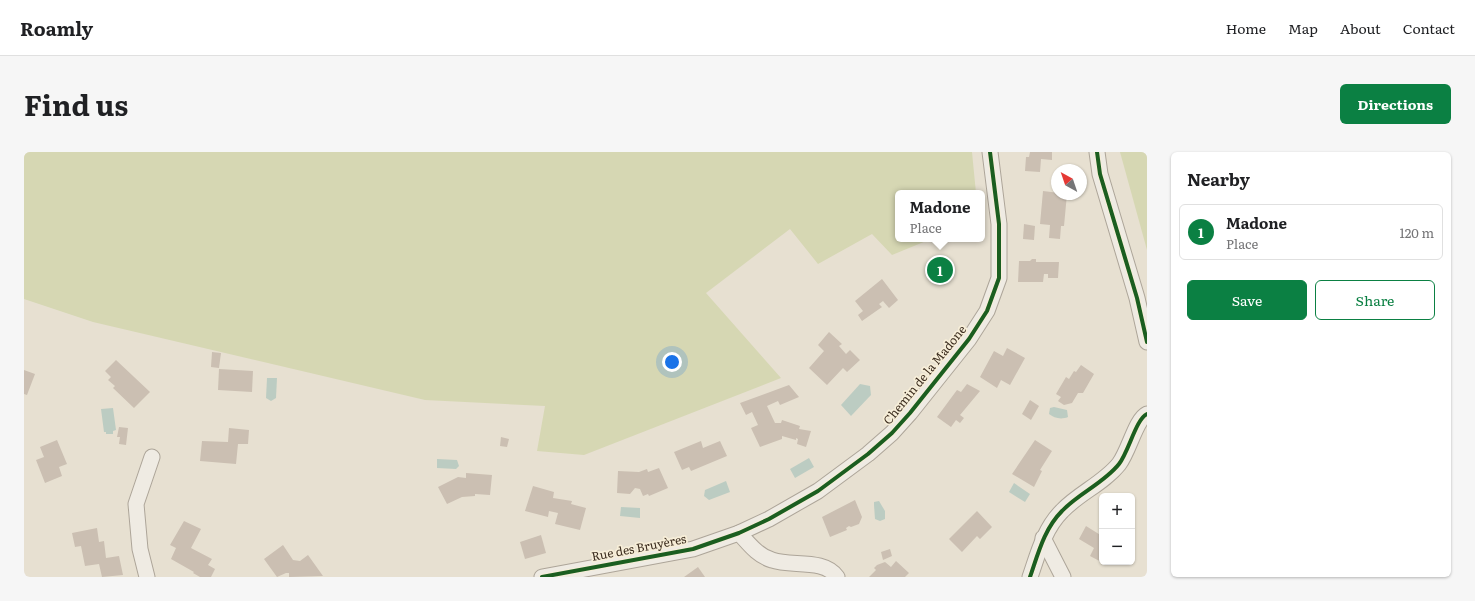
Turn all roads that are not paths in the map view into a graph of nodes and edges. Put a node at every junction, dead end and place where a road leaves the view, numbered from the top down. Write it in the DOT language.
graph roads {
  1 [pos="990,152"];
  2 [pos="1097,152"];
  3 [pos="1147,342"];
  4 [pos="1147,414"];
  5 [pos="152,457"];
  6 [pos="739,533"];
  7 [pos="1043,538"];
  8 [pos="147,577"];
  9 [pos="542,577"];
  10 [pos="837,577"];
  11 [pos="1030,577"];
  12 [pos="1063,577"];
  1 -- 6 [label="street, Chemin de la Madone"];
  2 -- 3 [label="street"];
  4 -- 7 [label="street"];
  5 -- 8 [label="street"];
  6 -- 9 [label="street, Rue des Bruyères"];
  6 -- 10 [label="street"];
  7 -- 11 [label="street"];
  7 -- 12 [label="street"];
}
